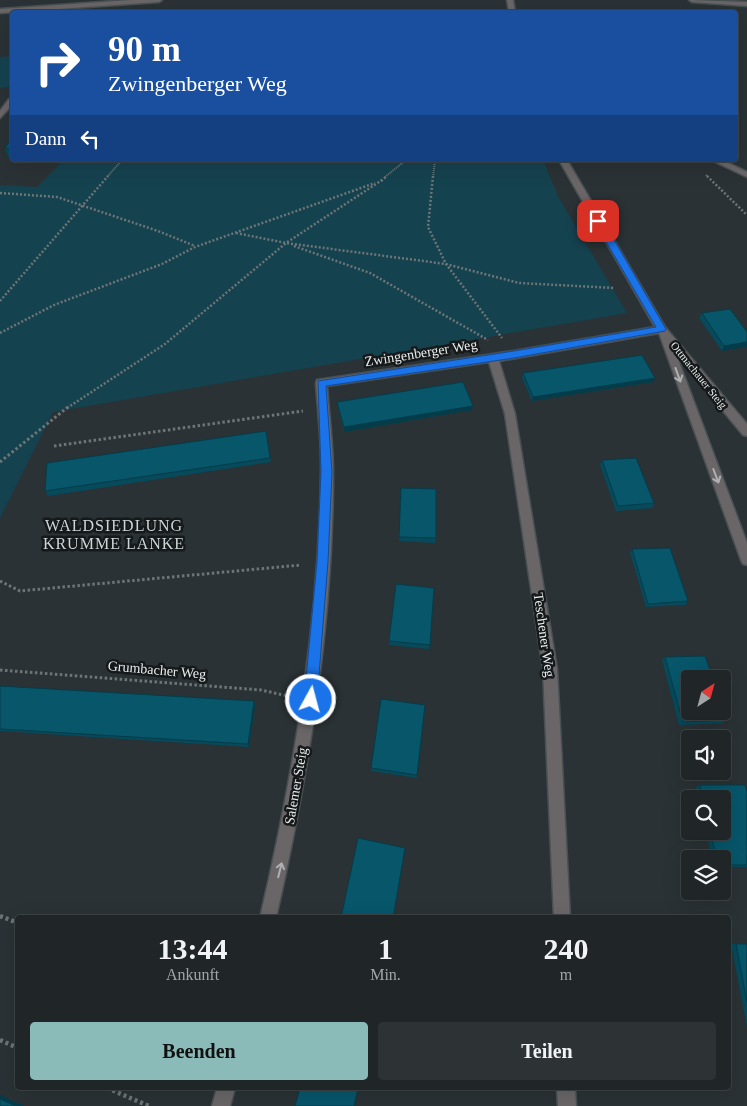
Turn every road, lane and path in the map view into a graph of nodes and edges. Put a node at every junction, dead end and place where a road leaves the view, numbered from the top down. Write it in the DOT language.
graph roads {
  1 [pos="159,0"];
  2 [pos="692,0"];
  3 [pos="747,4"];
  4 [pos="62,9"];
  5 [pos="31,10"];
  6 [pos="10,104"];
  7 [pos="0,116"];
  8 [pos="120,162"];
  9 [pos="404,162"];
  10 [pos="435,162"];
  11 [pos="564,162"];
  12 [pos="719,162"];
  13 [pos="704,172"];
  14 [pos="747,175"];
  15 [pos="382,180"];
  16 [pos="0,193"];
  17 [pos="81,206"];
  18 [pos="747,215"];
  19 [pos="236,232"];
  20 [pos="286,243"];
  21 [pos="196,247"];
  22 [pos="446,264"];
  23 [pos="638,289"];
  24 [pos="0,301"];
  25 [pos="661,329"];
  26 [pos="0,333"];
  27 [pos="514,355"];
  28 [pos="493,357"];
  29 [pos="321,383"];
  30 [pos="747,432"];
  31 [pos="54,446"];
  32 [pos="0,462"];
  33 [pos="747,560"];
  34 [pos="323,562"];
  35 [pos="0,581"];
  36 [pos="0,670"];
  37 [pos="311,700"];
  38 [pos="269,915"];
  39 [pos="562,915"];
  40 [pos="0,916"];
  41 [pos="15,922"];
  42 [pos="0,1040"];
  43 [pos="15,1047"];
  44 [pos="112,1090"];
  45 [pos="225,1090"];
  46 [pos="566,1090"];
  47 [pos="149,1106"];
  48 [pos="221,1106"];
  49 [pos="567,1106"];
  1 -- 4 [label="street"];
  2 -- 3 [label="street"];
  4 -- 5 [label="street"];
  6 -- 7 [label="street"];
  8 -- 17 [label="path"];
  9 -- 15 [label="path"];
  10 -- 22 [label="path"];
  11 -- 23 [label="street, Ottmachauer Steig"];
  12 -- 14 [label="street"];
  13 -- 18 [label="path"];
  15 -- 19 [label="path"];
  15 -- 20 [label="path"];
  16 -- 17 [label="path"];
  17 -- 21 [label="path"];
  17 -- 24 [label="path"];
  19 -- 20 [label="path"];
  19 -- 21 [label="path"];
  20 -- 22 [label="path"];
  20 -- 27 [label="path"];
  20 -- 32 [label="path"];
  21 -- 26 [label="path"];
  22 -- 23 [label="path"];
  22 -- 27 [label="path"];
  23 -- 25 [label="street, Ottmachauer Steig"];
  25 -- 27 [label="street, Zwingenberger Weg"];
  25 -- 30 [label="street, Ottmachauer Steig"];
  25 -- 33 [label="street, one-way"];
  27 -- 28 [label="street, Zwingenberger Weg"];
  28 -- 29 [label="street, Zwingenberger Weg"];
  28 -- 39 [label="street, Teschener Weg"];
  29 -- 31 [label="path"];
  29 -- 34 [label="street, Salemer Steig"];
  34 -- 35 [label="path"];
  34 -- 37 [label="street, Salemer Steig"];
  36 -- 37 [label="path, Grumbacher Weg"];
  38 -- 37 [label="street, Salemer Steig, one-way"];
  40 -- 41 [label="path"];
  42 -- 43 [label="path"];
  44 -- 47 [label="path"];
  45 -- 48 [label="street"];
  46 -- 49 [label="street"];
}
